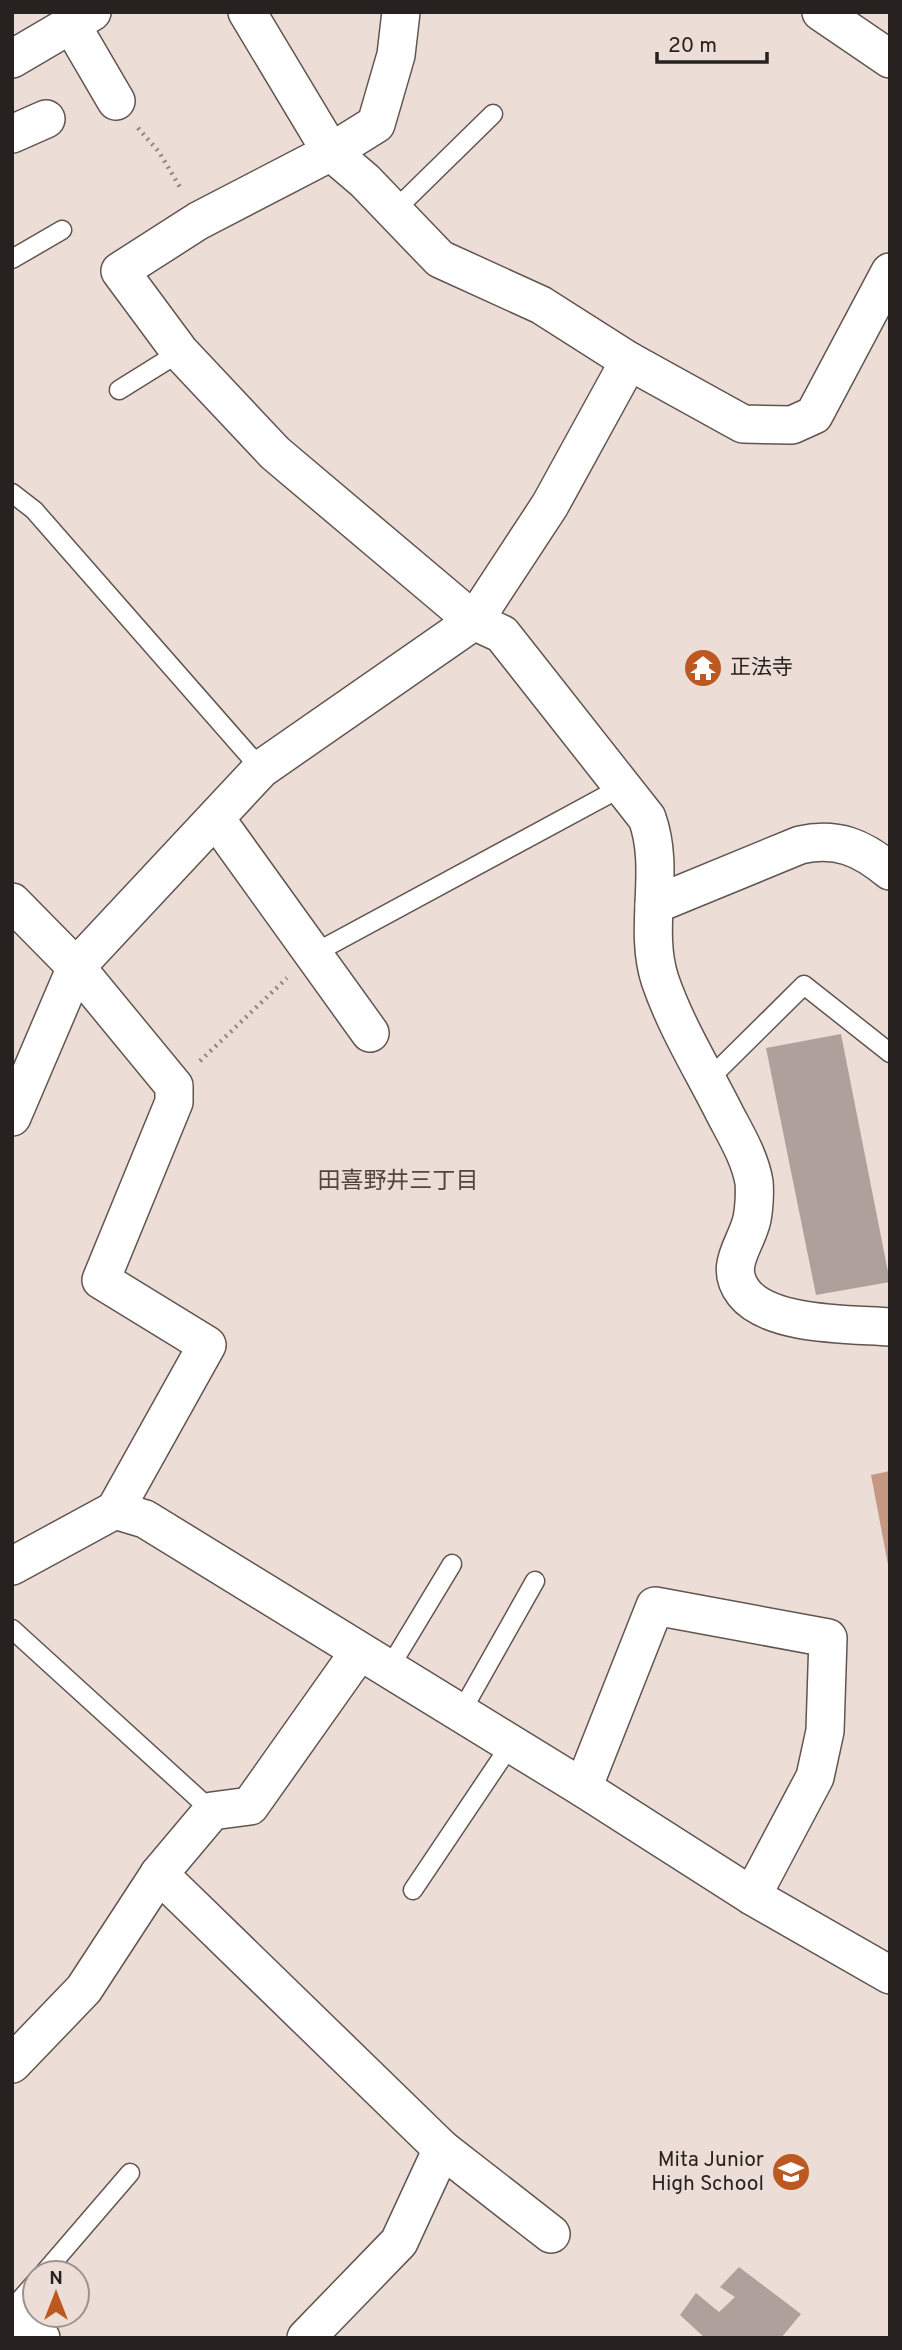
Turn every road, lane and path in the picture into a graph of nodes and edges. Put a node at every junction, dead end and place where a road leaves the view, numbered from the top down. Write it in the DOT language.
graph roads {
  1 [pos="247,12"];
  2 [pos="401,12"];
  3 [pos="821,12"];
  4 [pos="82,18"];
  5 [pos="12,59"];
  6 [pos="890,59"];
  7 [pos="116,101"];
  8 [pos="493,114"];
  9 [pos="46,119"];
  10 [pos="12,134"];
  11 [pos="331,152"];
  12 [pos="394,211"];
  13 [pos="198,221"];
  14 [pos="62,230"];
  15 [pos="12,258"];
  16 [pos="890,272"];
  17 [pos="180,352"];
  18 [pos="629,361"];
  19 [pos="119,390"];
  20 [pos="12,493"];
  21 [pos="474,621"];
  22 [pos="261,769"];
  23 [pos="622,787"];
  24 [pos="216,818"];
  25 [pos="890,871"];
  26 [pos="12,902"];
  27 [pos="654,905"];
  28 [pos="313,954"];
  29 [pos="76,967"];
  30 [pos="370,1033"];
  31 [pos="890,1053"];
  32 [pos="708,1080"];
  33 [pos="174,1086"];
  34 [pos="12,1117"];
  35 [pos="890,1327"];
  36 [pos="115,1510"];
  37 [pos="452,1564"];
  38 [pos="12,1566"];
  39 [pos="535,1581"];
  40 [pos="12,1629"];
  41 [pos="374,1661"];
  42 [pos="460,1714"];
  43 [pos="510,1744"];
  44 [pos="583,1788"];
  45 [pos="212,1811"];
  46 [pos="159,1874"];
  47 [pos="413,1890"];
  48 [pos="752,1896"];
  49 [pos="890,1975"];
  50 [pos="12,2064"];
  51 [pos="442,2149"];
  52 [pos="131,2173"];
  53 [pos="551,2234"];
  54 [pos="56,2259"];
  55 [pos="12,2310"];
  56 [pos="41,2338"];
  57 [pos="306,2338"];
  1 -- 11 [label="street"];
  2 -- 11 [label="street"];
  3 -- 6 [label="street"];
  4 -- 5 [label="street"];
  4 -- 7 [label="street"];
  7 -- 13 [label="path"];
  8 -- 12 [label="lane"];
  9 -- 10 [label="street"];
  11 -- 12 [label="street"];
  11 -- 13 [label="street"];
  12 -- 18 [label="street"];
  13 -- 17 [label="street"];
  14 -- 15 [label="lane"];
  16 -- 18 [label="street"];
  17 -- 19 [label="lane"];
  17 -- 21 [label="street"];
  18 -- 21 [label="street"];
  20 -- 22 [label="lane"];
  21 -- 22 [label="street"];
  21 -- 23 [label="street"];
  22 -- 24 [label="street"];
  23 -- 27 [label="street"];
  23 -- 28 [label="lane"];
  24 -- 28 [label="street"];
  24 -- 29 [label="street"];
  25 -- 27 [label="street"];
  26 -- 29 [label="street"];
  27 -- 32 [label="street"];
  28 -- 30 [label="street"];
  28 -- 33 [label="path"];
  29 -- 33 [label="street"];
  29 -- 34 [label="street"];
  31 -- 32 [label="lane"];
  32 -- 35 [label="street"];
  33 -- 36 [label="street"];
  36 -- 38 [label="street"];
  36 -- 41 [label="street"];
  37 -- 41 [label="lane"];
  39 -- 42 [label="lane"];
  40 -- 45 [label="lane"];
  41 -- 42 [label="street"];
  41 -- 45 [label="street"];
  42 -- 43 [label="street"];
  43 -- 44 [label="street"];
  43 -- 47 [label="lane"];
  44 -- 48 [label="street"];
  44 -- 48 [label="street"];
  45 -- 46 [label="street"];
  46 -- 50 [label="street"];
  46 -- 51 [label="street"];
  48 -- 49 [label="street"];
  51 -- 53 [label="street"];
  51 -- 57 [label="street"];
  52 -- 54 [label="lane"];
  55 -- 56 [label="street"];
}
